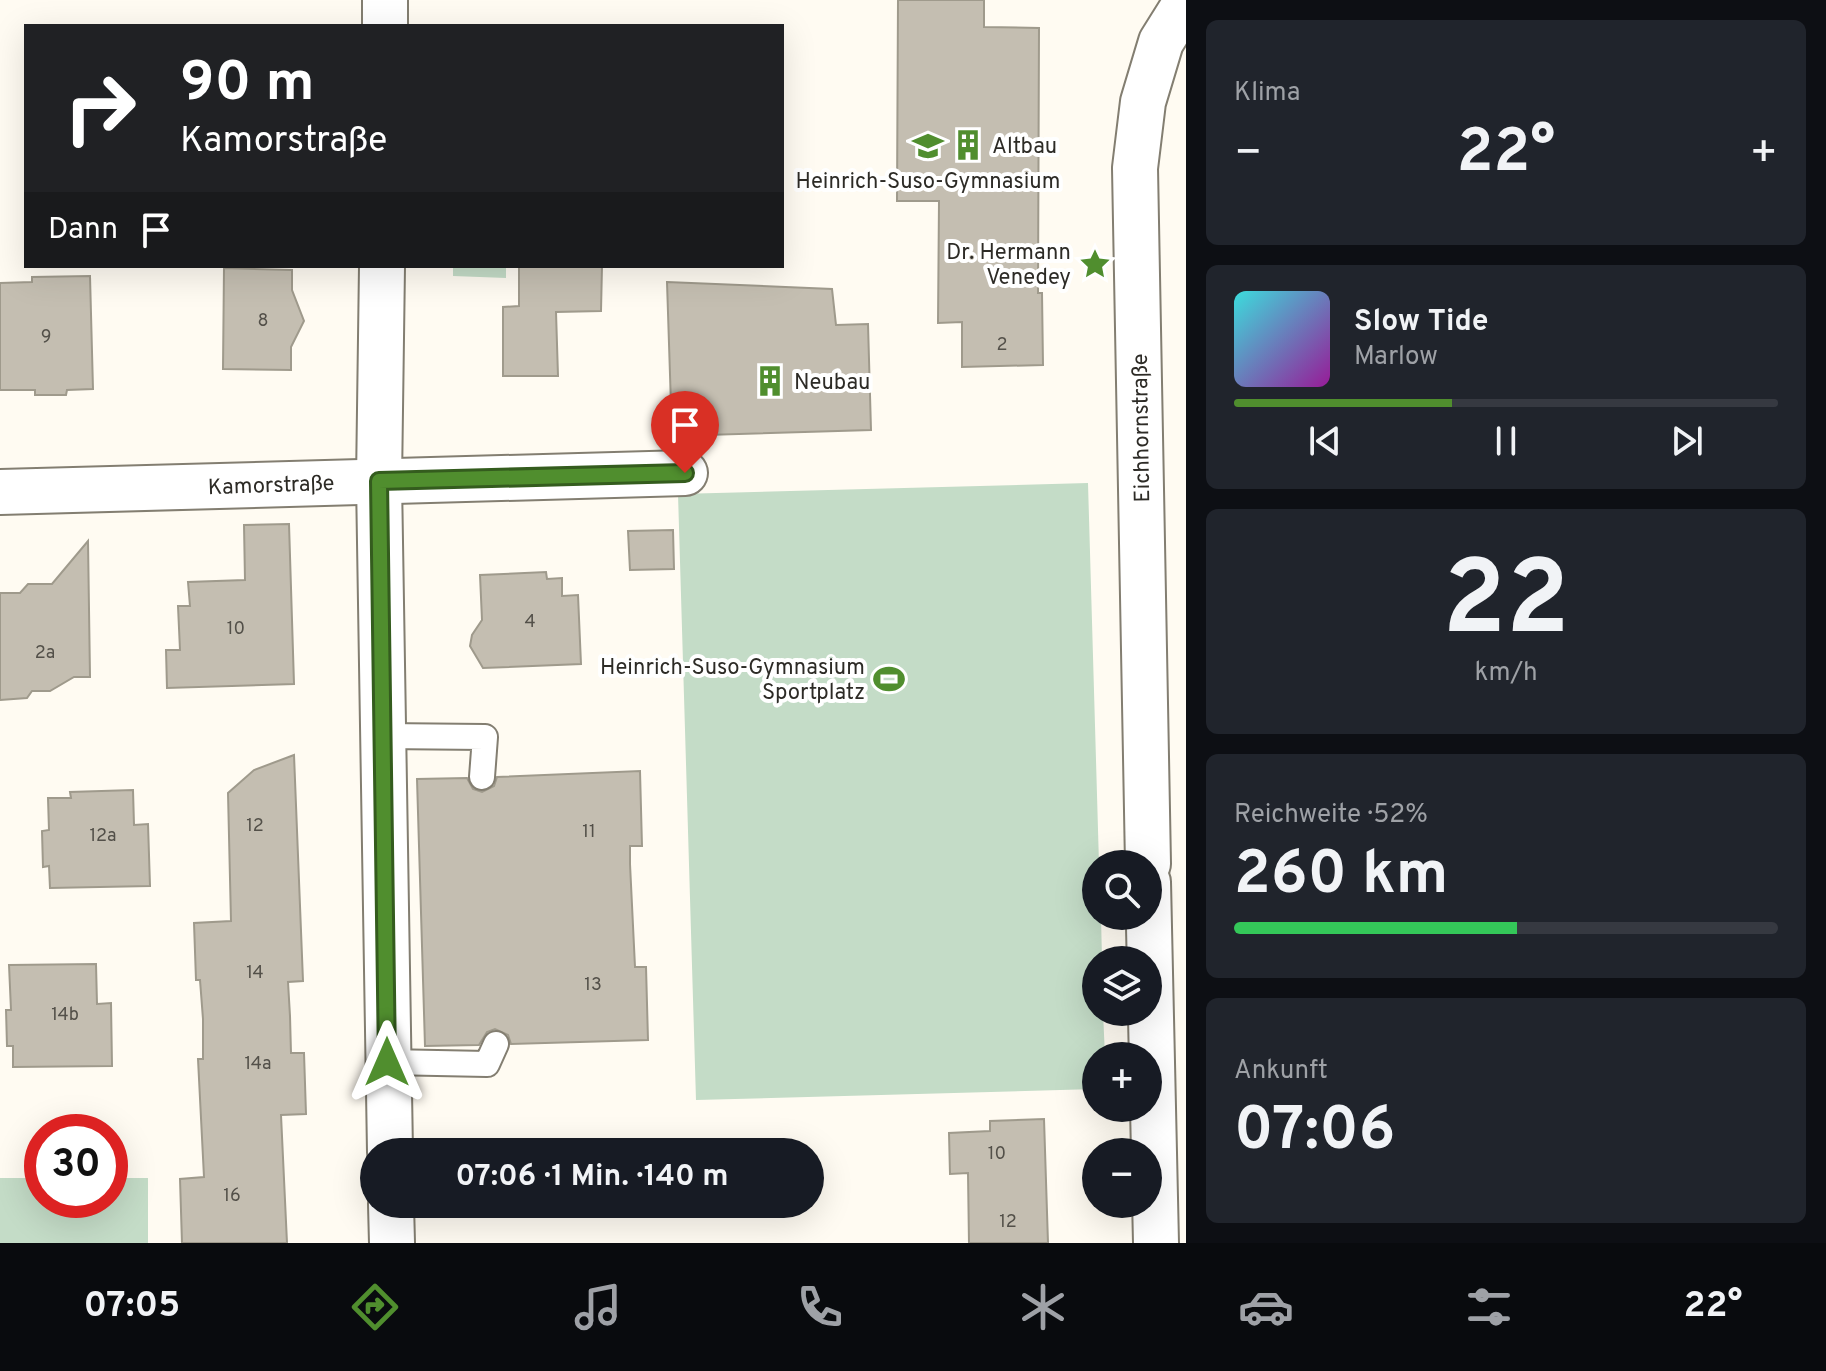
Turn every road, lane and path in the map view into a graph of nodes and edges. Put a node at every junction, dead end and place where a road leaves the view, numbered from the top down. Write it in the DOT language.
graph roads {
  1 [pos="385,0"];
  2 [pos="1186,2"];
  3 [pos="385,24"];
  4 [pos="382,268"];
  5 [pos="685,473"];
  6 [pos="379,481"];
  7 [pos="0,492"];
  8 [pos="383,736"];
  9 [pos="482,777"];
  10 [pos="1148,850"];
  11 [pos="1149,930"];
  12 [pos="496,1044"];
  13 [pos="387,1062"];
  14 [pos="390,1138"];
  15 [pos="391,1218"];
  16 [pos="392,1243"];
  17 [pos="1156,1243"];
  1 -- 3 [label="street"];
  2 -- 10 [label="street, Eichhornstraße"];
  4 -- 6 [label="street"];
  5 -- 6 [label="street, Kamorstraße"];
  6 -- 7 [label="street, Kamorstraße"];
  6 -- 8 [label="street"];
  8 -- 9 [label="lane"];
  8 -- 13 [label="street"];
  11 -- 17 [label="street"];
  12 -- 13 [label="lane"];
  13 -- 14 [label="street"];
  15 -- 16 [label="street"];
}
